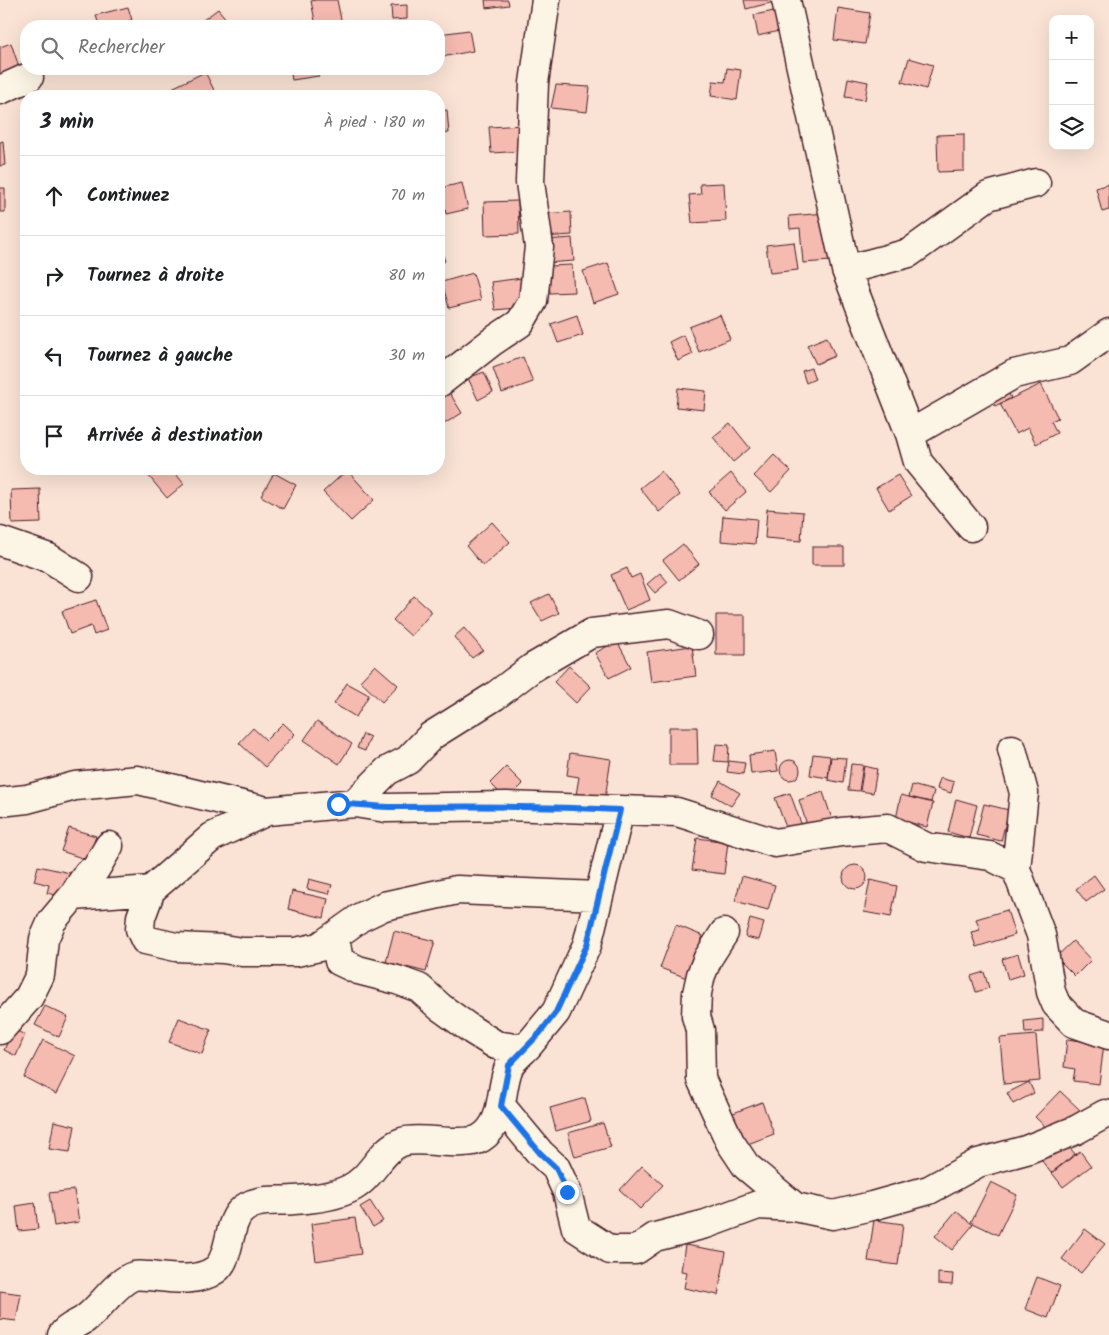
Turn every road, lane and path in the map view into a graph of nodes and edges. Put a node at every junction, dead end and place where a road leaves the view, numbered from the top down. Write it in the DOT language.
graph roads {
  1 [pos="546,0"];
  2 [pos="786,0"];
  3 [pos="29,77"];
  4 [pos="0,90"];
  5 [pos="1036,183"];
  6 [pos="846,270"];
  7 [pos="1109,333"];
  8 [pos="445,378"];
  9 [pos="910,434"];
  10 [pos="971,527"];
  11 [pos="0,542"];
  12 [pos="79,577"];
  13 [pos="699,635"];
  14 [pos="1012,749"];
  15 [pos="0,802"];
  16 [pos="355,803"];
  17 [pos="620,810"];
  18 [pos="267,811"];
  19 [pos="109,846"];
  20 [pos="1016,870"];
  21 [pos="151,890"];
  22 [pos="73,896"];
  23 [pos="599,896"];
  24 [pos="724,933"];
  25 [pos="335,937"];
  26 [pos="0,1030"];
  27 [pos="1109,1035"];
  28 [pos="527,1047"];
  29 [pos="501,1106"];
  30 [pos="1108,1113"];
  31 [pos="795,1207"];
  32 [pos="62,1335"];
  1 -- 8 [label="street"];
  2 -- 6 [label="street"];
  3 -- 4 [label="street"];
  5 -- 6 [label="street"];
  6 -- 9 [label="street"];
  7 -- 9 [label="street"];
  9 -- 10 [label="street"];
  11 -- 12 [label="street"];
  13 -- 16 [label="street"];
  14 -- 20 [label="street"];
  15 -- 18 [label="street"];
  16 -- 17 [label="street"];
  16 -- 18 [label="street"];
  17 -- 20 [label="street"];
  17 -- 23 [label="street"];
  18 -- 21 [label="street"];
  19 -- 22 [label="street"];
  20 -- 27 [label="street"];
  21 -- 22 [label="street"];
  21 -- 25 [label="street"];
  22 -- 26 [label="street"];
  23 -- 25 [label="street"];
  23 -- 28 [label="street"];
  24 -- 31 [label="street"];
  25 -- 28 [label="street"];
  28 -- 29 [label="street"];
  29 -- 31 [label="street"];
  29 -- 32 [label="street"];
  30 -- 31 [label="street"];
}
